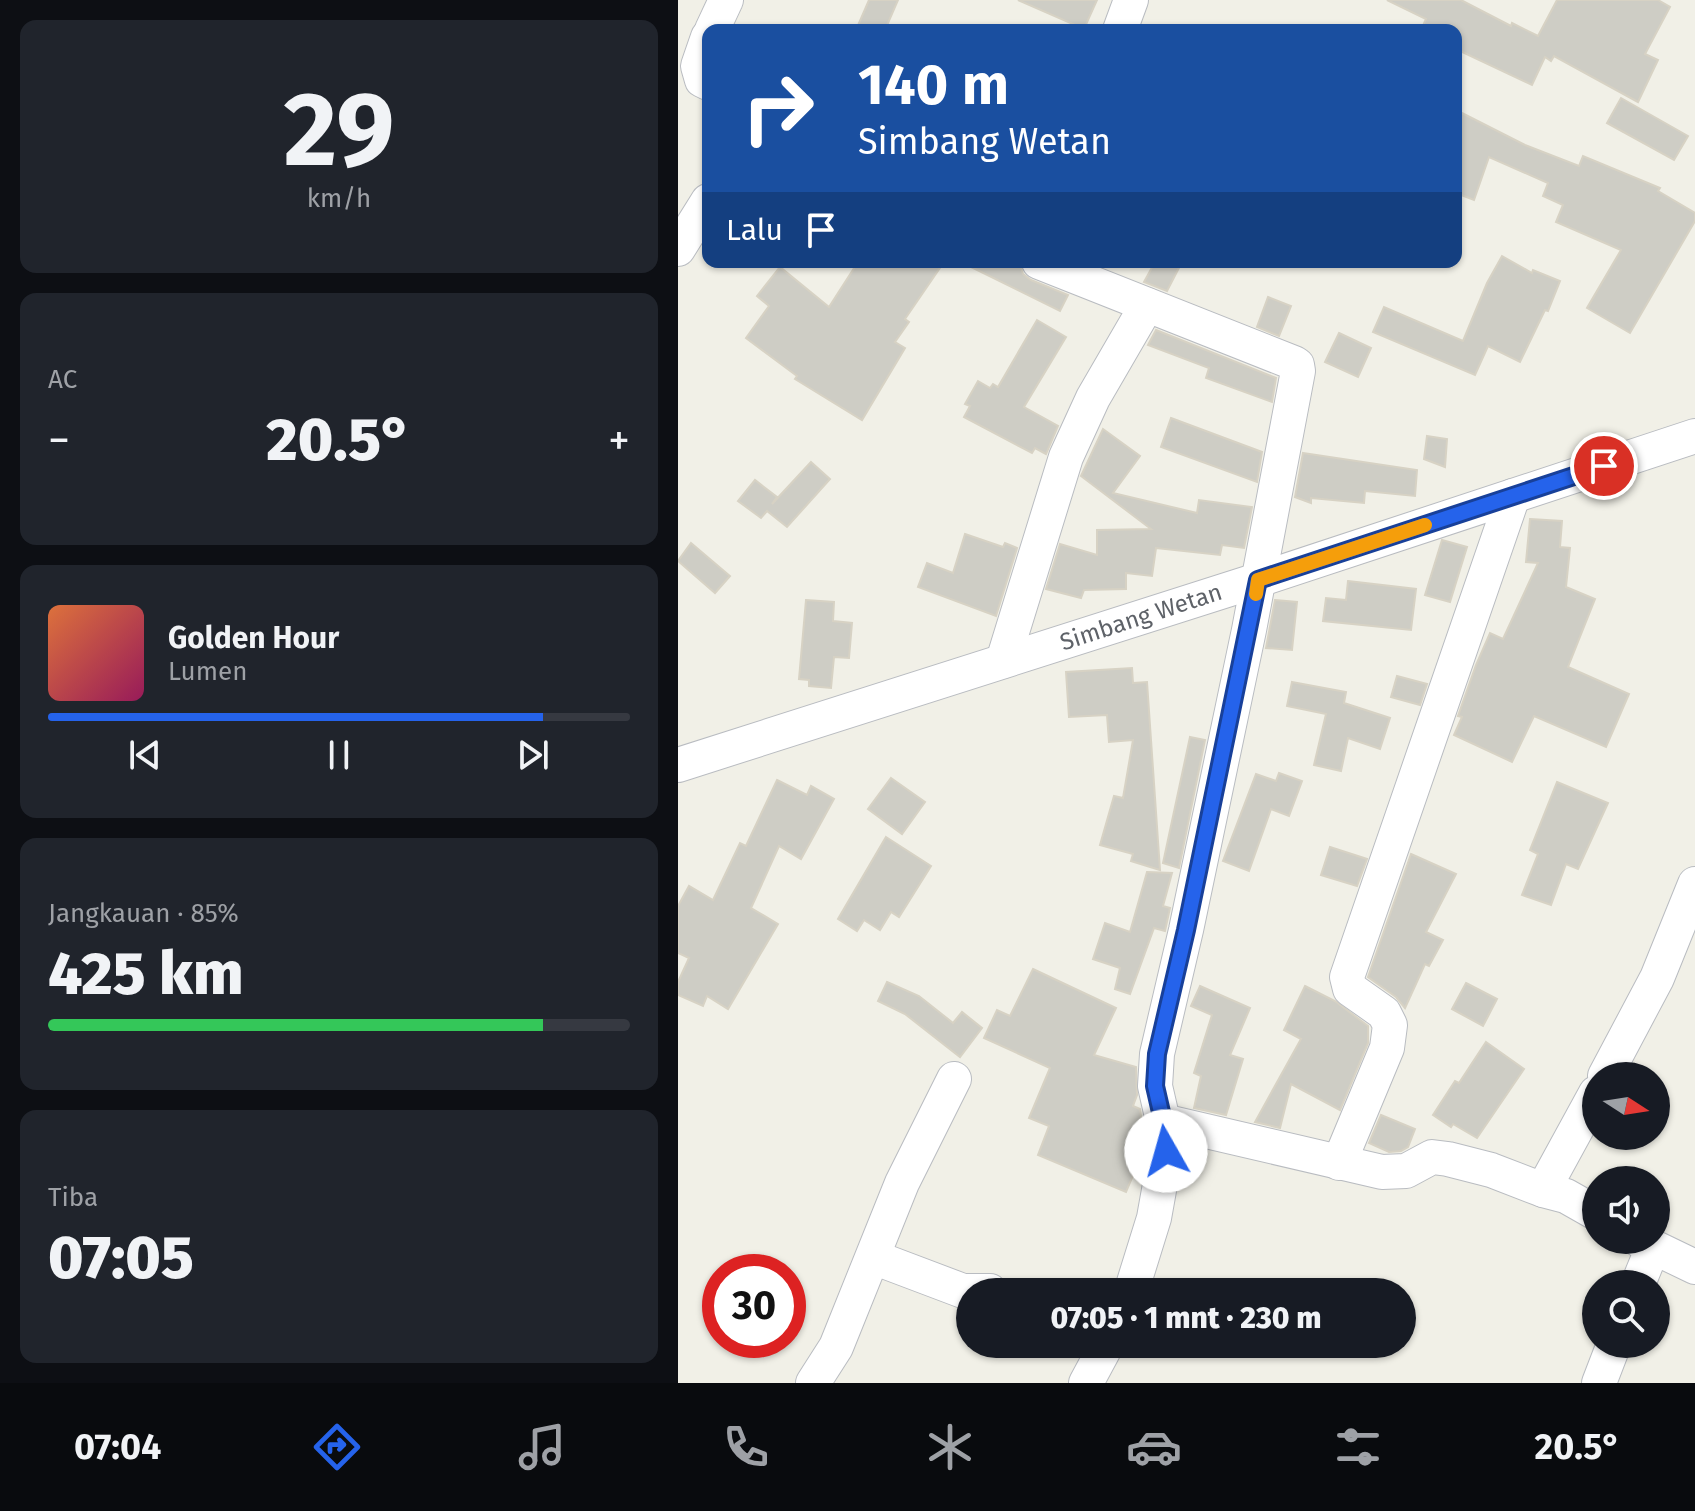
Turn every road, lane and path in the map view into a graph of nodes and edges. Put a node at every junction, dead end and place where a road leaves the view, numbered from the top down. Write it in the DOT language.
graph roads {
  1 [pos="726,0"];
  2 [pos="1131,0"];
  3 [pos="715,24"];
  4 [pos="1122,24"];
  5 [pos="702,54"];
  6 [pos="702,80"];
  7 [pos="702,211"];
  8 [pos="678,249"];
  9 [pos="1054,268"];
  10 [pos="1147,305"];
  11 [pos="1695,436"];
  12 [pos="1513,496"];
  13 [pos="1258,580"];
  14 [pos="1003,661"];
  15 [pos="678,765"];
  16 [pos="1695,884"];
  17 [pos="1612,1062"];
  18 [pos="954,1079"];
  19 [pos="1582,1119"];
  20 [pos="1163,1121"];
  21 [pos="1339,1163"];
  22 [pos="1543,1190"];
  23 [pos="1582,1205"];
  24 [pos="1668,1254"];
  25 [pos="873,1257"];
  26 [pos="1695,1267"];
  27 [pos="1135,1278"];
  28 [pos="956,1288"];
  29 [pos="1099,1358"];
  30 [pos="1609,1358"];
  31 [pos="813,1383"];
  32 [pos="1086,1383"];
  33 [pos="1599,1383"];
  1 -- 3 [label="street"];
  2 -- 4 [label="street"];
  5 -- 6 [label="street"];
  7 -- 8 [label="street"];
  9 -- 10 [label="street"];
  10 -- 13 [label="street"];
  10 -- 14 [label="street"];
  11 -- 12 [label="street, Simbang Wetan"];
  12 -- 13 [label="street, Simbang Wetan"];
  12 -- 21 [label="street"];
  13 -- 14 [label="street, Simbang Wetan"];
  13 -- 20 [label="street"];
  14 -- 15 [label="street, Simbang Wetan"];
  16 -- 17 [label="street"];
  18 -- 25 [label="street"];
  19 -- 22 [label="street"];
  20 -- 21 [label="street"];
  20 -- 27 [label="street"];
  21 -- 22 [label="street"];
  22 -- 23 [label="street"];
  24 -- 26 [label="street"];
  25 -- 28 [label="street"];
  25 -- 31 [label="street"];
  29 -- 32 [label="street"];
  30 -- 33 [label="street"];
}
